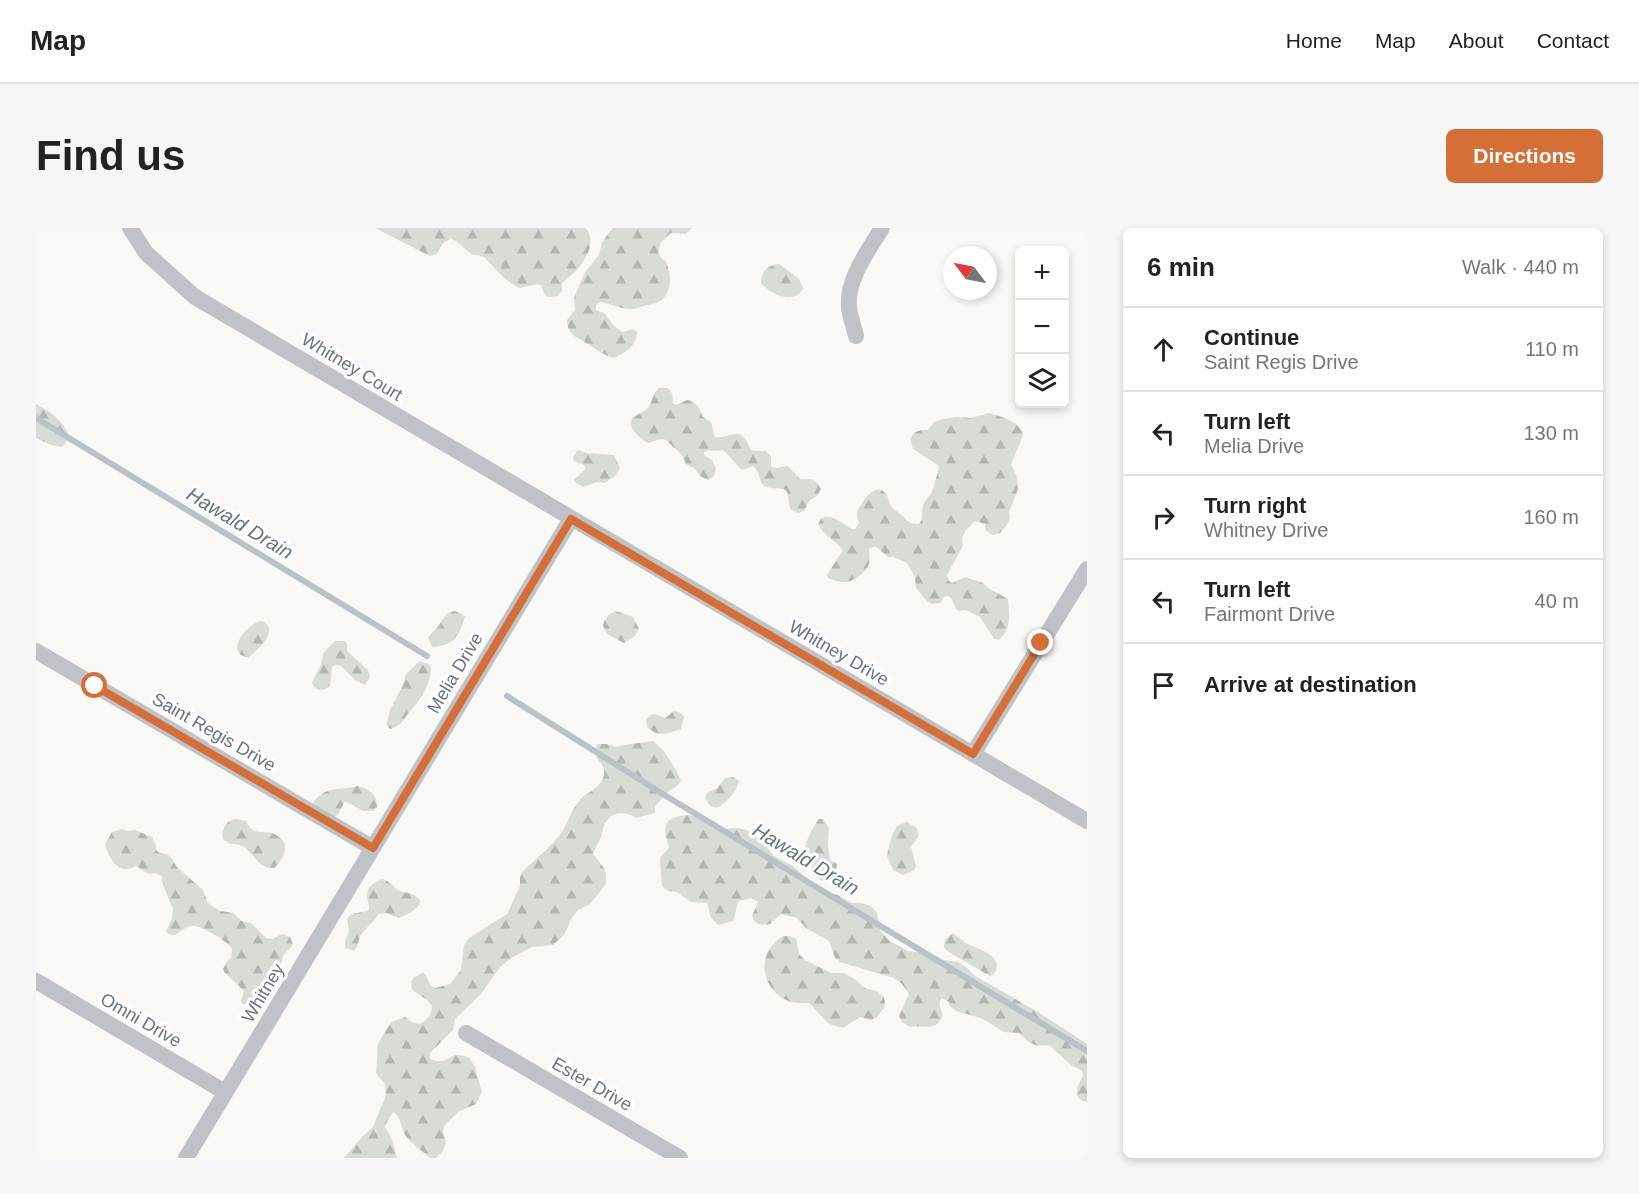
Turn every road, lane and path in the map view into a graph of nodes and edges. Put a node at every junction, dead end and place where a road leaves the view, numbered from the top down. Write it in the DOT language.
graph roads {
  1 [pos="130,228"];
  2 [pos="882,228"];
  3 [pos="856,336"];
  4 [pos="571,519"];
  5 [pos="1087,569"];
  6 [pos="36,651"];
  7 [pos="973,754"];
  8 [pos="1087,821"];
  9 [pos="373,848"];
  10 [pos="36,981"];
  11 [pos="466,1033"];
  12 [pos="225,1092"];
  13 [pos="186,1158"];
  14 [pos="680,1158"];
  1 -- 4 [label="street, Whitney Court"];
  2 -- 3 [label="street"];
  4 -- 7 [label="street, Whitney Drive"];
  4 -- 9 [label="street, Melia Drive"];
  5 -- 7 [label="street"];
  6 -- 9 [label="street, Saint Regis Drive"];
  7 -- 8 [label="street, Whitney Drive"];
  9 -- 12 [label="street, Whitney"];
  10 -- 12 [label="street, Omni Drive"];
  11 -- 14 [label="street, Ester Drive"];
  12 -- 13 [label="street, Whitney"];
}
